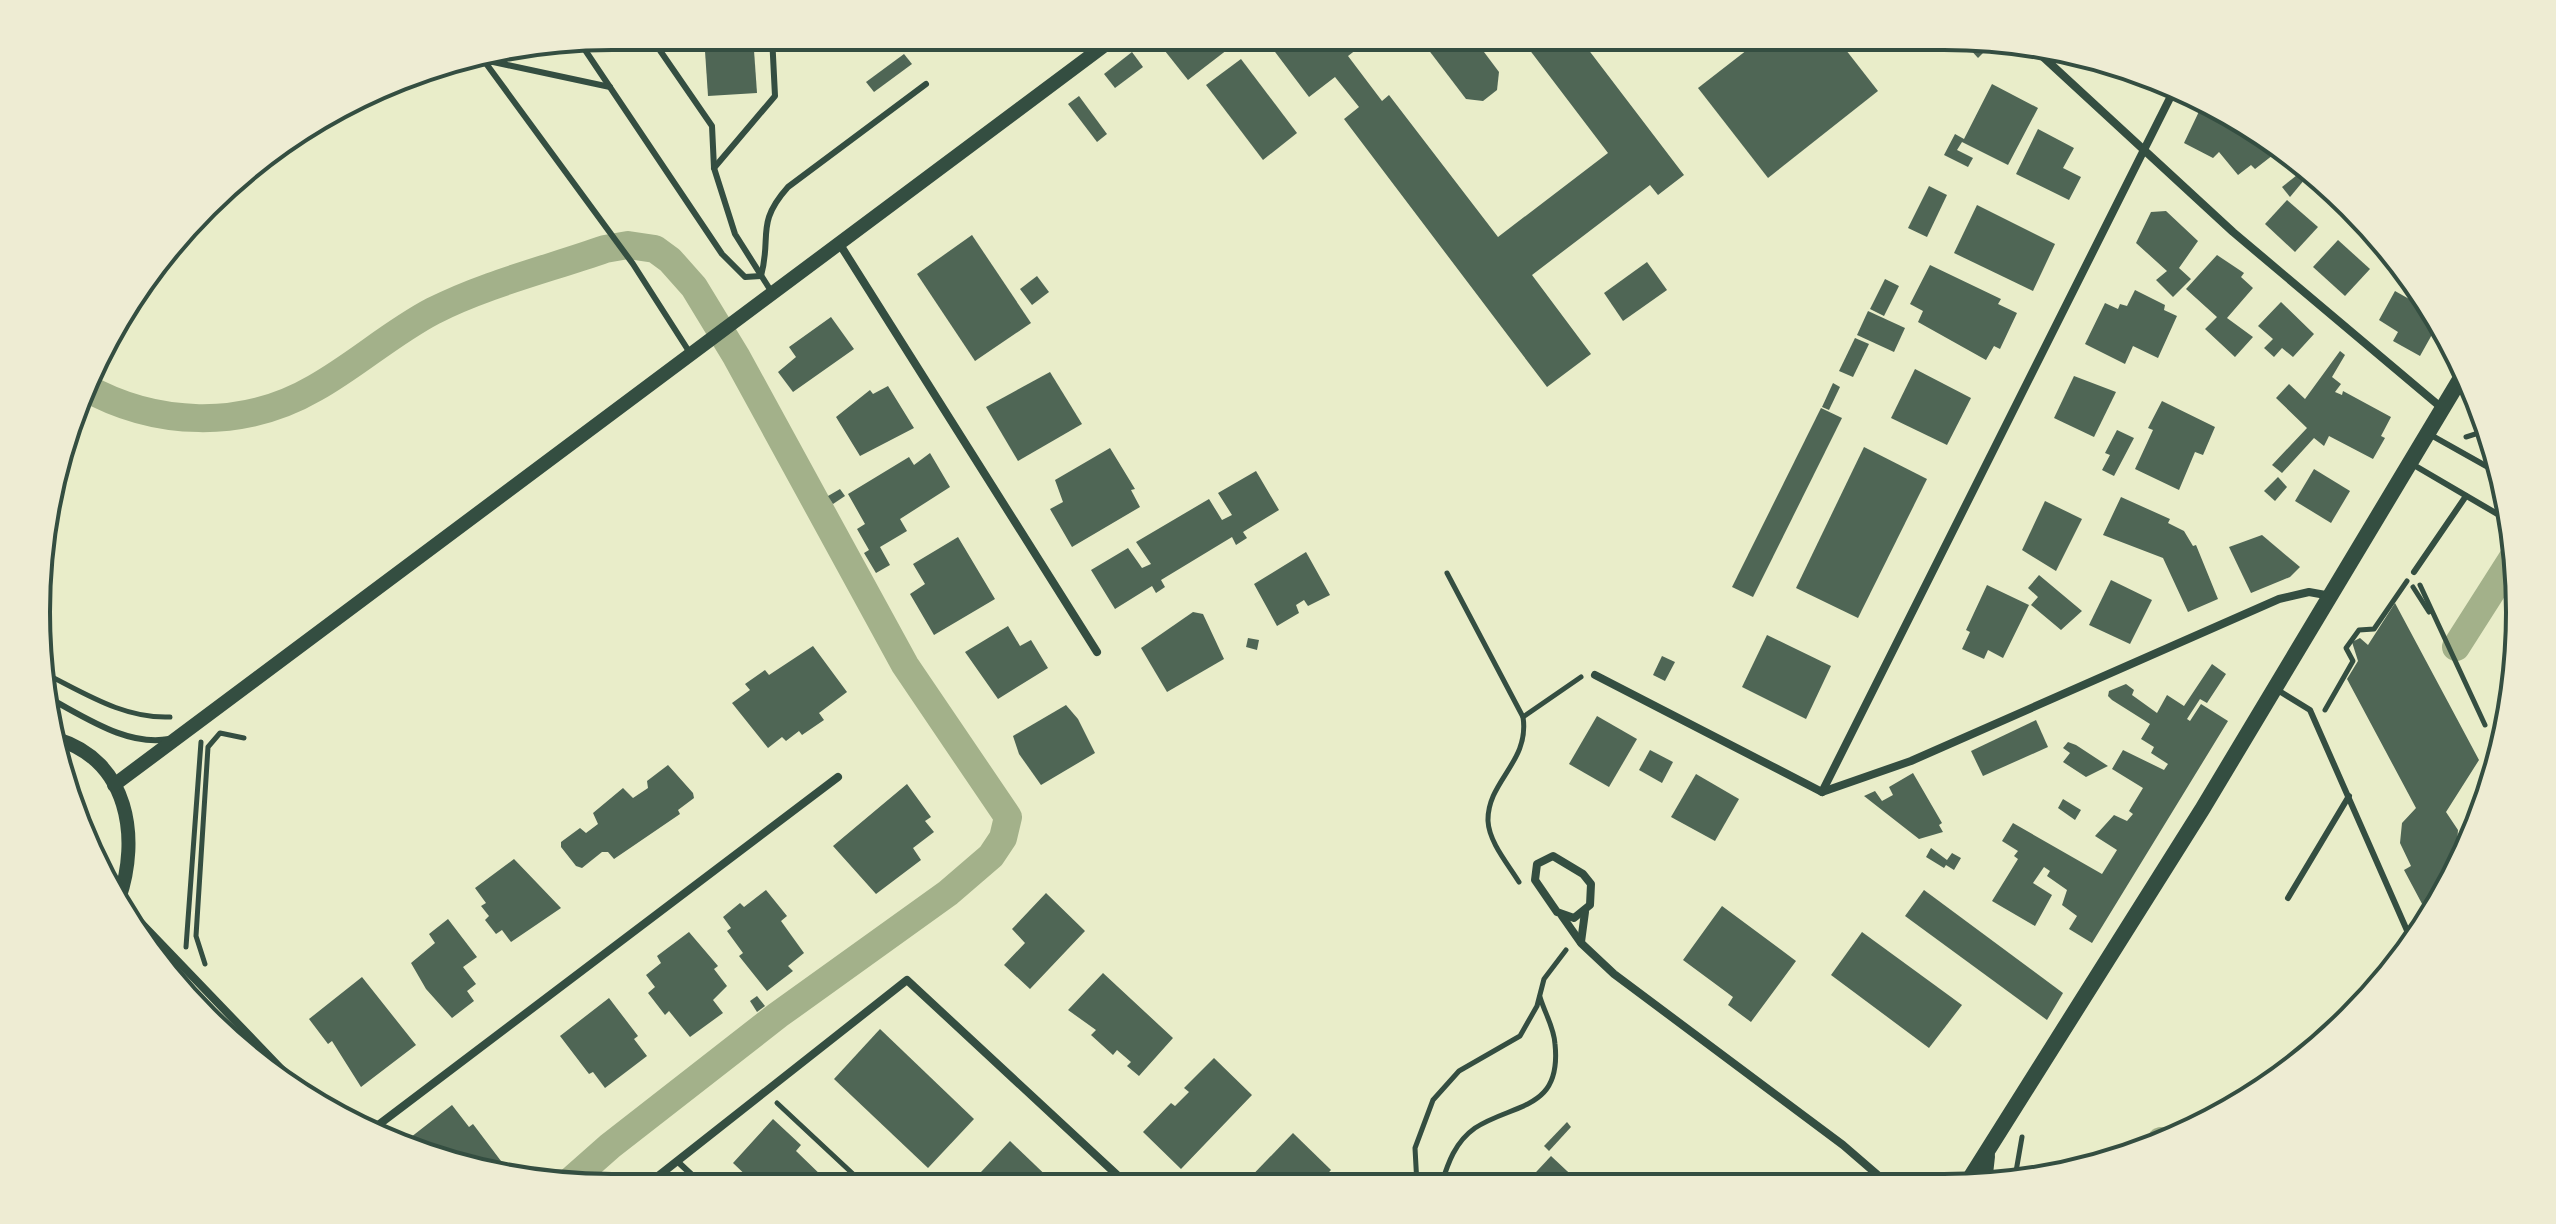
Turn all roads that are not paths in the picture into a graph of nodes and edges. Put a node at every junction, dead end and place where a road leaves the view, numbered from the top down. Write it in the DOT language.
graph roads {
  1 [pos="660,50"];
  2 [pos="773,50"];
  3 [pos="1098,50"];
  4 [pos="586,51"];
  5 [pos="2046,60"];
  6 [pos="497,62"];
  7 [pos="487,64"];
  8 [pos="926,84"];
  9 [pos="610,87"];
  10 [pos="2170,98"];
  11 [pos="2144,149"];
  12 [pos="714,168"];
  13 [pos="838,242"];
  14 [pos="761,276"];
  15 [pos="771,291"];
  16 [pos="690,353"];
  17 [pos="2458,385"];
  18 [pos="2444,409"];
  19 [pos="2429,434"];
  20 [pos="2412,464"];
  21 [pos="2487,466"];
  22 [pos="2466,496"];
  23 [pos="2497,514"];
  24 [pos="2414,572"];
  25 [pos="2331,596"];
  26 [pos="1097,652"];
  27 [pos="1591,673"];
  28 [pos="2275,688"];
  29 [pos="58,702"];
  30 [pos="176,737"];
  31 [pos="66,744"];
  32 [pos="838,777"];
  33 [pos="114,785"];
  34 [pos="1822,792"];
  35 [pos="2349,796"];
  36 [pos="123,890"];
  37 [pos="2288,898"];
  38 [pos="1585,912"];
  39 [pos="1562,916"];
  40 [pos="2407,930"];
  41 [pos="153,936"];
  42 [pos="1581,943"];
  43 [pos="272,1059"];
  44 [pos="380,1124"];
  45 [pos="1988,1154"];
  46 [pos="677,1161"];
  47 [pos="1974,1173"];
  48 [pos="1985,1173"];
  49 [pos="660,1174"];
  50 [pos="691,1174"];
  51 [pos="1116,1174"];
  52 [pos="1876,1174"];
  1 -- 12 [label="lane"];
  2 -- 12 [label="lane"];
  3 -- 13 [label="street"];
  4 -- 9 [label="lane"];
  5 -- 11 [label="street"];
  6 -- 9 [label="lane"];
  7 -- 16 [label="lane"];
  8 -- 14 [label="lane"];
  9 -- 14 [label="lane"];
  10 -- 11 [label="street"];
  11 -- 18 [label="street"];
  11 -- 34 [label="street"];
  12 -- 14 [label="lane"];
  13 -- 15 [label="street"];
  13 -- 26 [label="street"];
  14 -- 15 [label="lane"];
  15 -- 16 [label="street"];
  16 -- 30 [label="street"];
  17 -- 18 [label="main road"];
  18 -- 19 [label="main road"];
  19 -- 20 [label="main road"];
  19 -- 21 [label="lane"];
  20 -- 22 [label="lane"];
  20 -- 25 [label="main road"];
  22 -- 23 [label="lane"];
  22 -- 24 [label="lane"];
  25 -- 28 [label="main road"];
  25 -- 34 [label="street"];
  27 -- 34 [label="street"];
  28 -- 35 [label="lane"];
  28 -- 45 [label="main road"];
  29 -- 30 [label="lane"];
  30 -- 33 [label="street"];
  31 -- 33 [label="street"];
  32 -- 44 [label="street"];
  33 -- 36 [label="street"];
  35 -- 37 [label="lane"];
  35 -- 40 [label="lane"];
  38 -- 39 [label="street"];
  38 -- 39 [label="street"];
  38 -- 42 [label="street"];
  39 -- 42 [label="street"];
  41 -- 43 [label="street"];
  42 -- 52 [label="street"];
  45 -- 47 [label="main road"];
  45 -- 48 [label="main road"];
  46 -- 49 [label="street"];
  46 -- 50 [label="lane"];
  46 -- 51 [label="street"];
}
